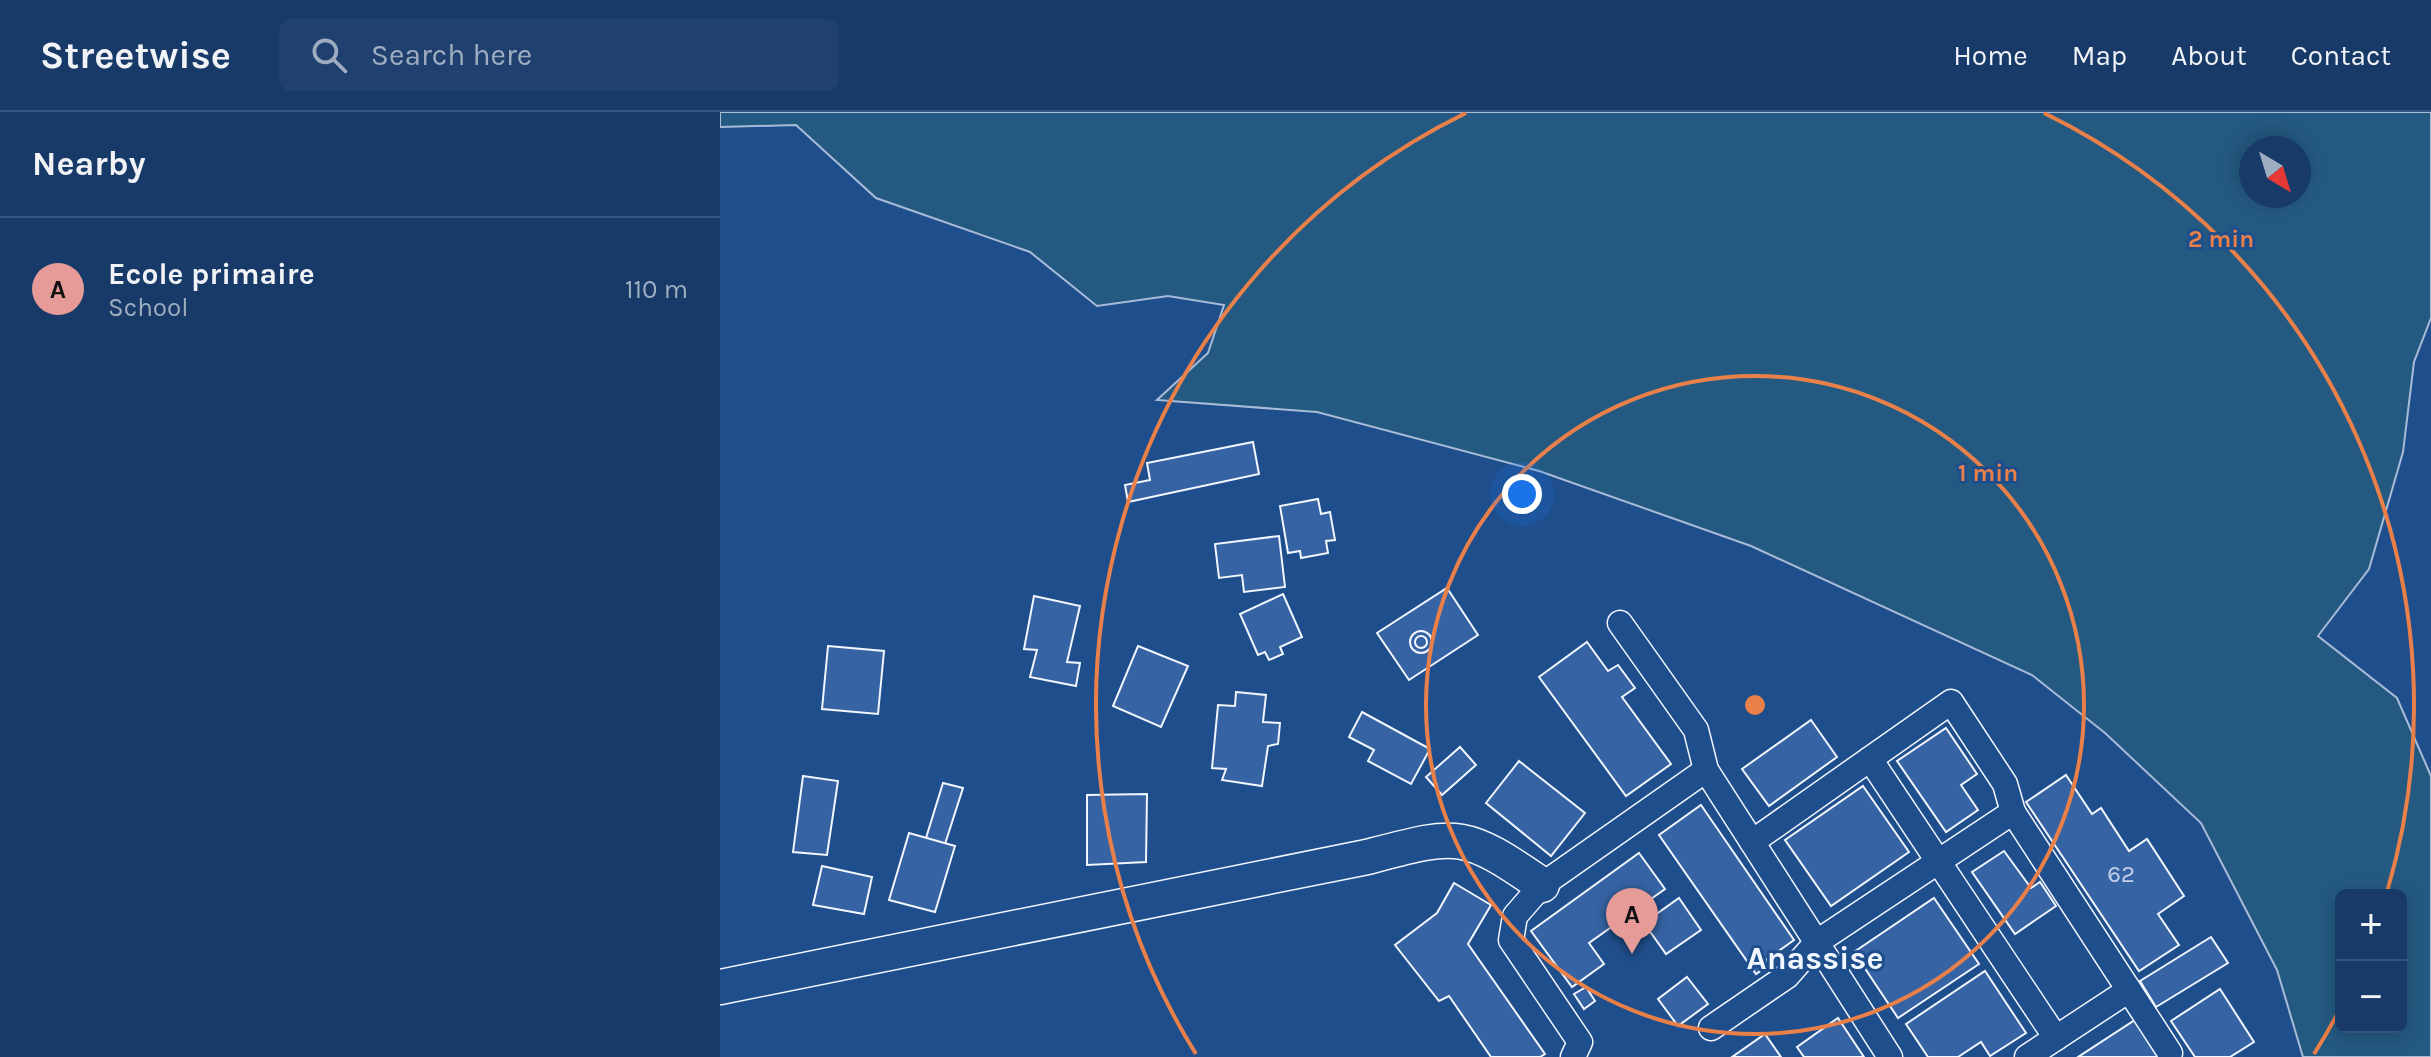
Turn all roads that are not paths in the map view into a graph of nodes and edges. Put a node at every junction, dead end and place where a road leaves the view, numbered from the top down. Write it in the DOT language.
graph roads {
  1 [pos="1620,623"];
  2 [pos="1870,759"];
  3 [pos="1706,770"];
  4 [pos="2013,812"];
  5 [pos="1752,842"];
  6 [pos="1939,859"];
  7 [pos="1542,885"];
  8 [pos="1817,942"];
  9 [pos="720,987"];
  10 [pos="2129,990"];
  11 [pos="1711,1028"];
  12 [pos="2056,1038"];
  13 [pos="2170,1053"];
  14 [pos="1573,1057"];
  15 [pos="1890,1057"];
  16 [pos="2027,1057"];
  1 -- 3 [label="street"];
  2 -- 4 [label="street"];
  2 -- 5 [label="street"];
  2 -- 6 [label="street"];
  3 -- 5 [label="street"];
  3 -- 7 [label="street"];
  4 -- 6 [label="street"];
  4 -- 10 [label="street"];
  5 -- 8 [label="street"];
  6 -- 8 [label="street"];
  6 -- 12 [label="street"];
  7 -- 9 [label="street"];
  7 -- 14 [label="street"];
  8 -- 11 [label="street"];
  8 -- 15 [label="street"];
  10 -- 12 [label="street"];
  10 -- 13 [label="street"];
  12 -- 16 [label="street"];
}
